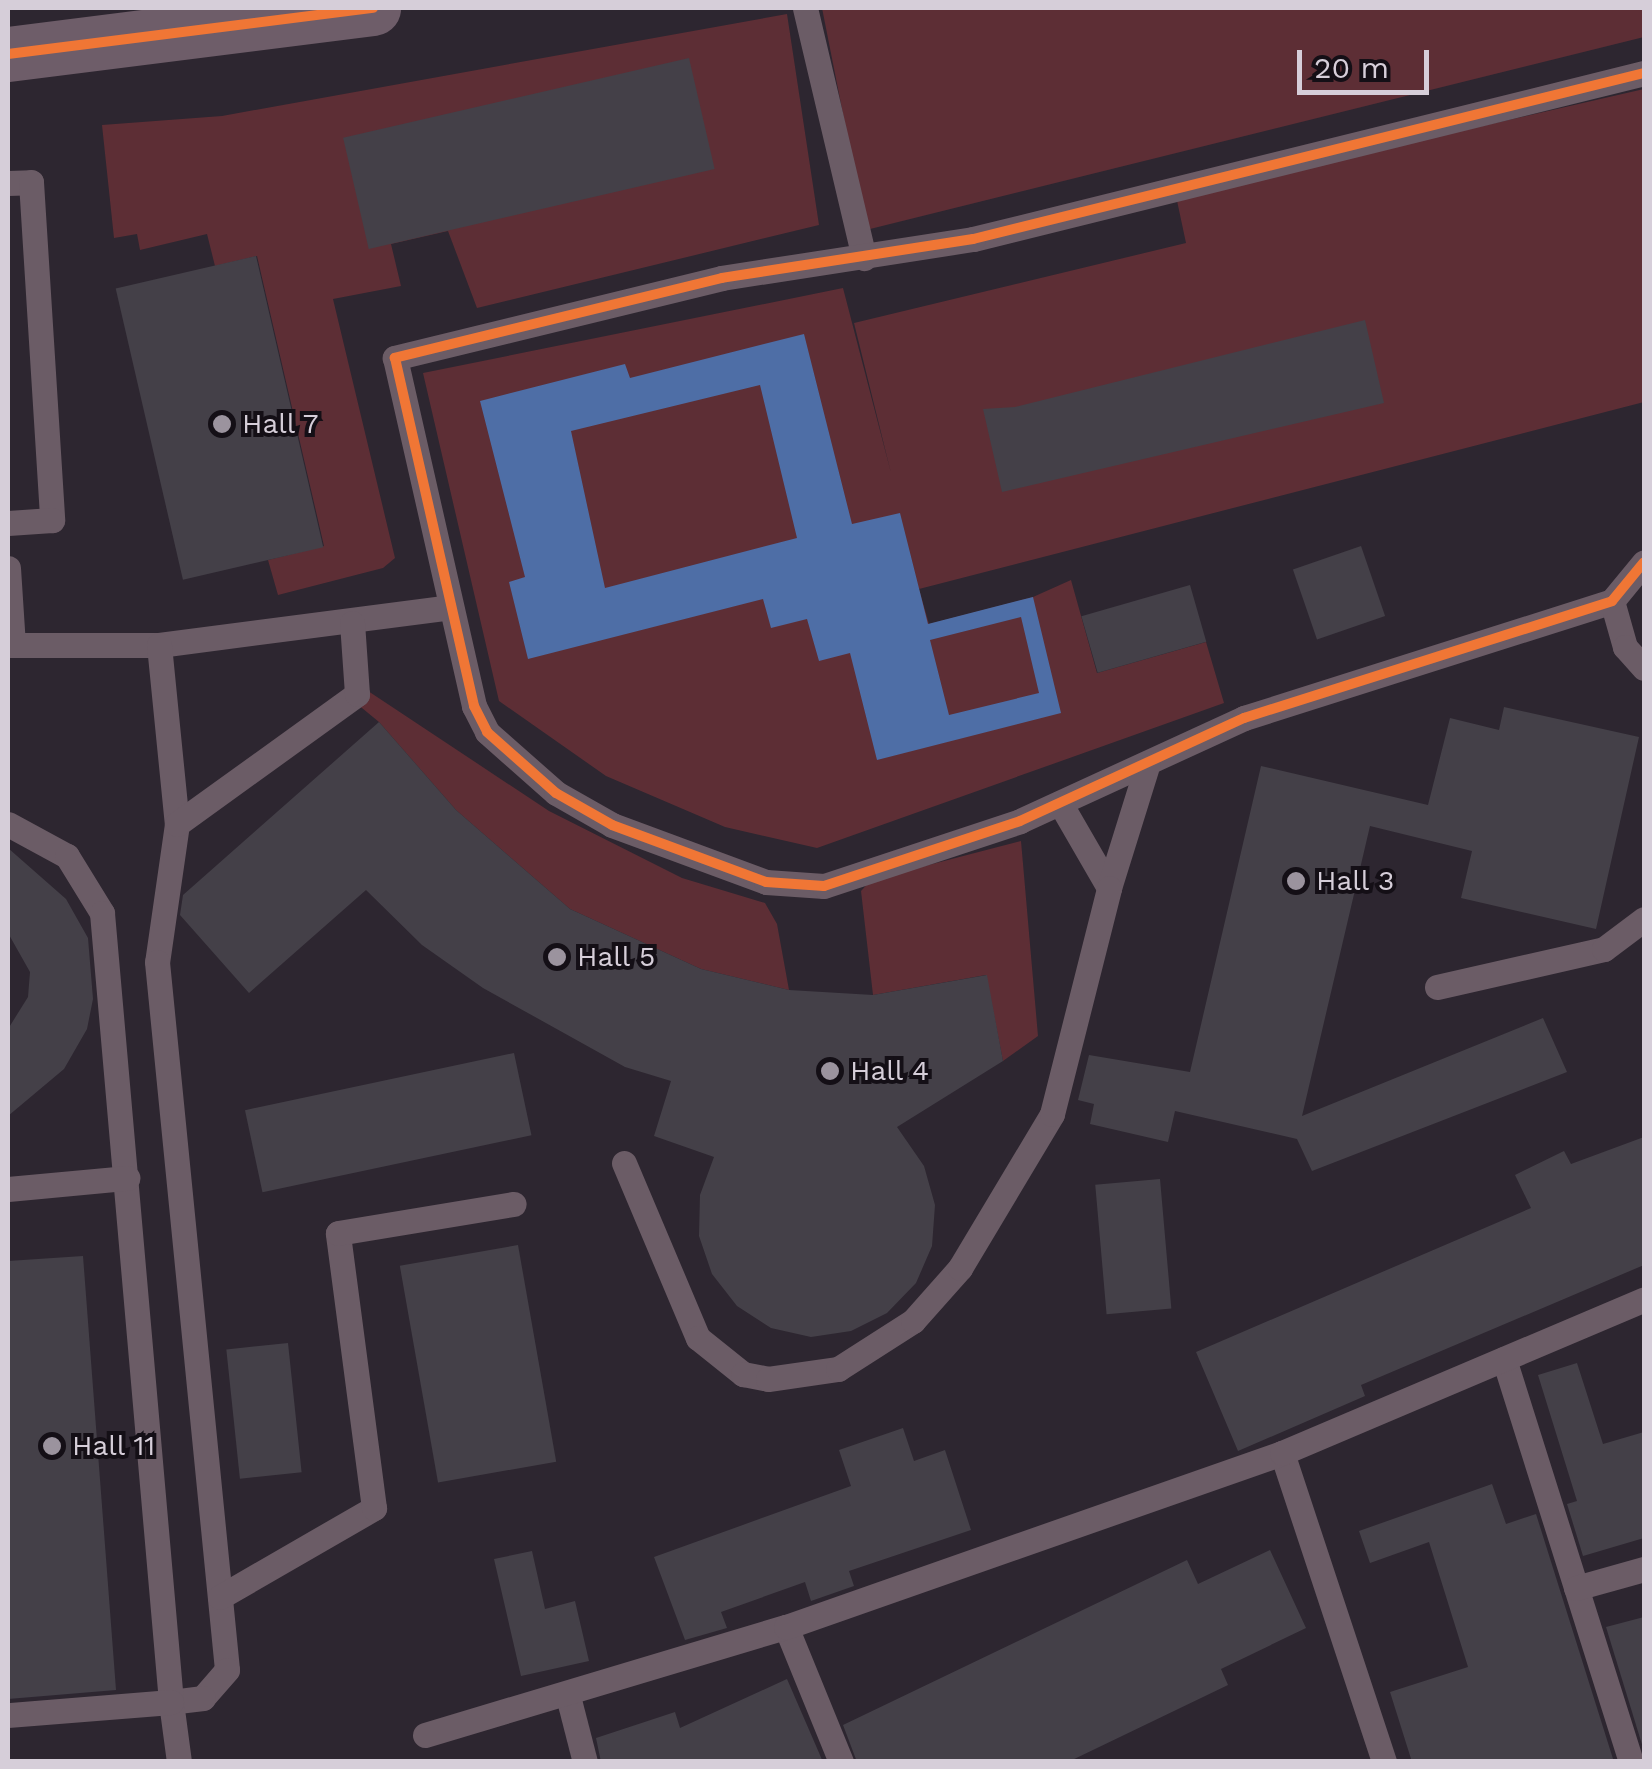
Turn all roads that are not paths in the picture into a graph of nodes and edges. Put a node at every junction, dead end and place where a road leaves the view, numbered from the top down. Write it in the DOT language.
graph roads {
  1 [pos="373,8"];
  2 [pos="804,8"];
  3 [pos="8,54"];
  4 [pos="1644,73"];
  5 [pos="8,183"];
  6 [pos="864,258"];
  7 [pos="8,522"];
  8 [pos="1644,562"];
  9 [pos="8,568"];
  10 [pos="1612,601"];
  11 [pos="450,607"];
  12 [pos="352,623"];
  13 [pos="10,645"];
  14 [pos="159,645"];
  15 [pos="1644,668"];
  16 [pos="1148,764"];
  17 [pos="1060,803"];
  18 [pos="8,824"];
  19 [pos="177,824"];
  20 [pos="1108,888"];
  21 [pos="1644,920"];
  22 [pos="1437,987"];
  23 [pos="624,1163"];
  24 [pos="128,1178"];
  25 [pos="8,1189"];
  26 [pos="514,1204"];
  27 [pos="1644,1299"];
  28 [pos="1504,1359"];
  29 [pos="1282,1453"];
  30 [pos="1644,1569"];
  31 [pos="1576,1588"];
  32 [pos="220,1596"];
  33 [pos="786,1627"];
  34 [pos="568,1696"];
  35 [pos="171,1702"];
  36 [pos="8,1714"];
  37 [pos="426,1734"];
  38 [pos="178,1762"];
  39 [pos="585,1762"];
  40 [pos="841,1762"];
  41 [pos="1384,1762"];
  42 [pos="1631,1762"];
  1 -- 3 [label="main road"];
  2 -- 6 [label="lane"];
  4 -- 6 [label="lane"];
  5 -- 7 [label="lane"];
  6 -- 11 [label="lane"];
  8 -- 10 [label="lane"];
  9 -- 13 [label="lane"];
  10 -- 15 [label="lane"];
  10 -- 16 [label="lane"];
  11 -- 12 [label="lane"];
  11 -- 17 [label="lane"];
  12 -- 14 [label="lane"];
  12 -- 19 [label="lane"];
  13 -- 14 [label="lane"];
  14 -- 19 [label="lane"];
  16 -- 17 [label="lane"];
  16 -- 20 [label="lane"];
  17 -- 20 [label="lane"];
  18 -- 24 [label="lane"];
  19 -- 32 [label="lane"];
  20 -- 23 [label="lane"];
  21 -- 22 [label="lane"];
  24 -- 25 [label="lane"];
  24 -- 35 [label="lane"];
  26 -- 32 [label="lane"];
  27 -- 28 [label="lane"];
  28 -- 29 [label="lane"];
  28 -- 31 [label="lane"];
  29 -- 33 [label="lane"];
  29 -- 41 [label="lane"];
  30 -- 31 [label="lane"];
  31 -- 42 [label="lane"];
  32 -- 35 [label="lane"];
  33 -- 34 [label="lane"];
  33 -- 40 [label="lane"];
  34 -- 37 [label="lane"];
  34 -- 39 [label="lane"];
  35 -- 36 [label="lane"];
  35 -- 38 [label="lane"];
}
